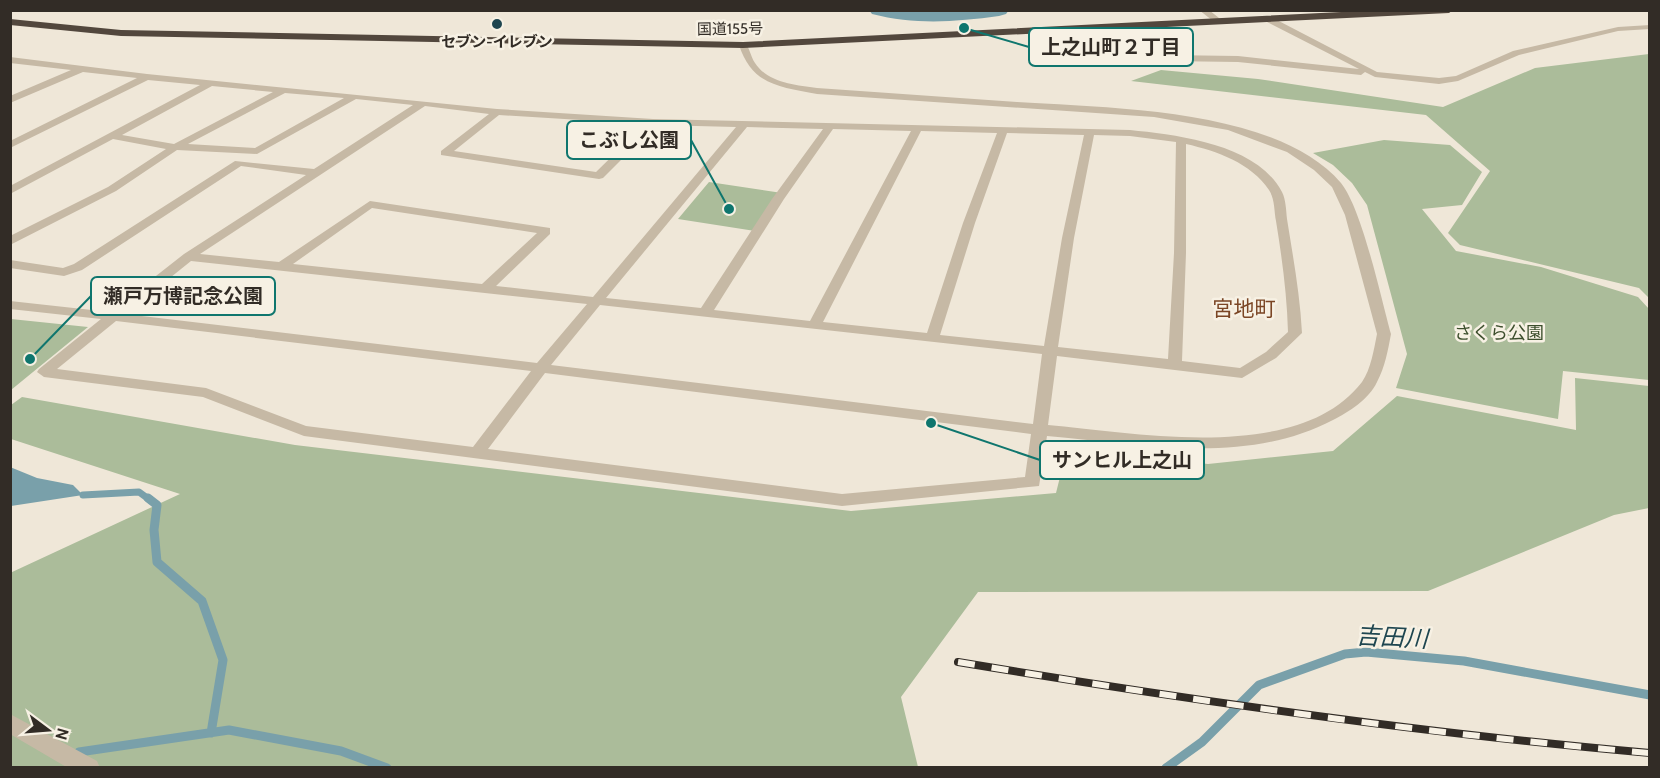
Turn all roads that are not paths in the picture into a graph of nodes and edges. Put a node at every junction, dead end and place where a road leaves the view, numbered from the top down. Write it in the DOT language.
graph roads {
  1 [pos="1203,10"];
  2 [pos="1449,10"];
  3 [pos="1400,12"];
  4 [pos="1270,20"];
  5 [pos="10,22"];
  6 [pos="1220,22"];
  7 [pos="1650,27"];
  8 [pos="1044,30"];
  9 [pos="743,45"];
  10 [pos="10,60"];
  11 [pos="23,62"];
  12 [pos="10,67"];
  13 [pos="82,69"];
  14 [pos="1376,74"];
  15 [pos="147,77"];
  16 [pos="210,83"];
  17 [pos="283,90"];
  18 [pos="352,98"];
  19 [pos="10,100"];
  20 [pos="423,103"];
  21 [pos="497,112"];
  22 [pos="653,122"];
  23 [pos="743,125"];
  24 [pos="829,127"];
  25 [pos="917,129"];
  26 [pos="1003,131"];
  27 [pos="1090,132"];
  28 [pos="111,136"];
  29 [pos="1181,139"];
  30 [pos="10,145"];
  31 [pos="175,147"];
  32 [pos="318,173"];
  33 [pos="10,192"];
  34 [pos="10,241"];
  35 [pos="188,257"];
  36 [pos="10,264"];
  37 [pos="282,266"];
  38 [pos="485,289"];
  39 [pos="596,302"];
  40 [pos="10,305"];
  41 [pos="705,313"];
  42 [pos="113,317"];
  43 [pos="815,325"];
  44 [pos="932,338"];
  45 [pos="1050,351"];
  46 [pos="1175,365"];
  47 [pos="541,368"];
  48 [pos="1041,430"];
  49 [pos="477,453"];
  50 [pos="10,723"];
  51 [pos="89,768"];
  1 -- 6 [label="street"];
  2 -- 3 [label="highway, 国道155号"];
  3 -- 4 [label="highway, 国道155号"];
  4 -- 6 [label="highway, 国道155号"];
  4 -- 14 [label="street"];
  5 -- 9 [label="highway, 国道155号"];
  6 -- 8 [label="highway, 国道155号"];
  7 -- 14 [label="street"];
  8 -- 9 [label="highway, 国道155号"];
  8 -- 14 [label="street"];
  9 -- 48 [label="street"];
  10 -- 11 [label="street"];
  11 -- 12 [label="street"];
  11 -- 13 [label="street"];
  13 -- 15 [label="street"];
  13 -- 19 [label="street"];
  15 -- 16 [label="street"];
  15 -- 30 [label="street"];
  16 -- 17 [label="street"];
  16 -- 28 [label="street"];
  17 -- 18 [label="street"];
  17 -- 31 [label="street"];
  18 -- 20 [label="street"];
  18 -- 31 [label="street"];
  20 -- 21 [label="street"];
  20 -- 32 [label="street"];
  21 -- 22 [label="street"];
  21 -- 22 [label="street"];
  22 -- 23 [label="street"];
  23 -- 24 [label="street"];
  23 -- 39 [label="street"];
  24 -- 25 [label="street"];
  24 -- 41 [label="street"];
  25 -- 26 [label="street"];
  25 -- 43 [label="street"];
  26 -- 27 [label="street"];
  26 -- 44 [label="street"];
  27 -- 29 [label="street"];
  27 -- 45 [label="street"];
  28 -- 31 [label="street"];
  28 -- 33 [label="street"];
  29 -- 46 [label="street"];
  29 -- 46 [label="street"];
  31 -- 34 [label="street"];
  32 -- 35 [label="street"];
  32 -- 36 [label="street"];
  35 -- 37 [label="street"];
  35 -- 42 [label="street"];
  37 -- 38 [label="street"];
  37 -- 38 [label="street"];
  38 -- 39 [label="street"];
  39 -- 41 [label="street"];
  39 -- 47 [label="street"];
  40 -- 42 [label="street"];
  41 -- 43 [label="street"];
  42 -- 47 [label="street"];
  42 -- 49 [label="street"];
  43 -- 44 [label="street"];
  44 -- 45 [label="street"];
  45 -- 46 [label="street"];
  45 -- 48 [label="street"];
  47 -- 48 [label="street"];
  47 -- 49 [label="street"];
  48 -- 49 [label="street"];
  50 -- 51 [label="street"];
}
